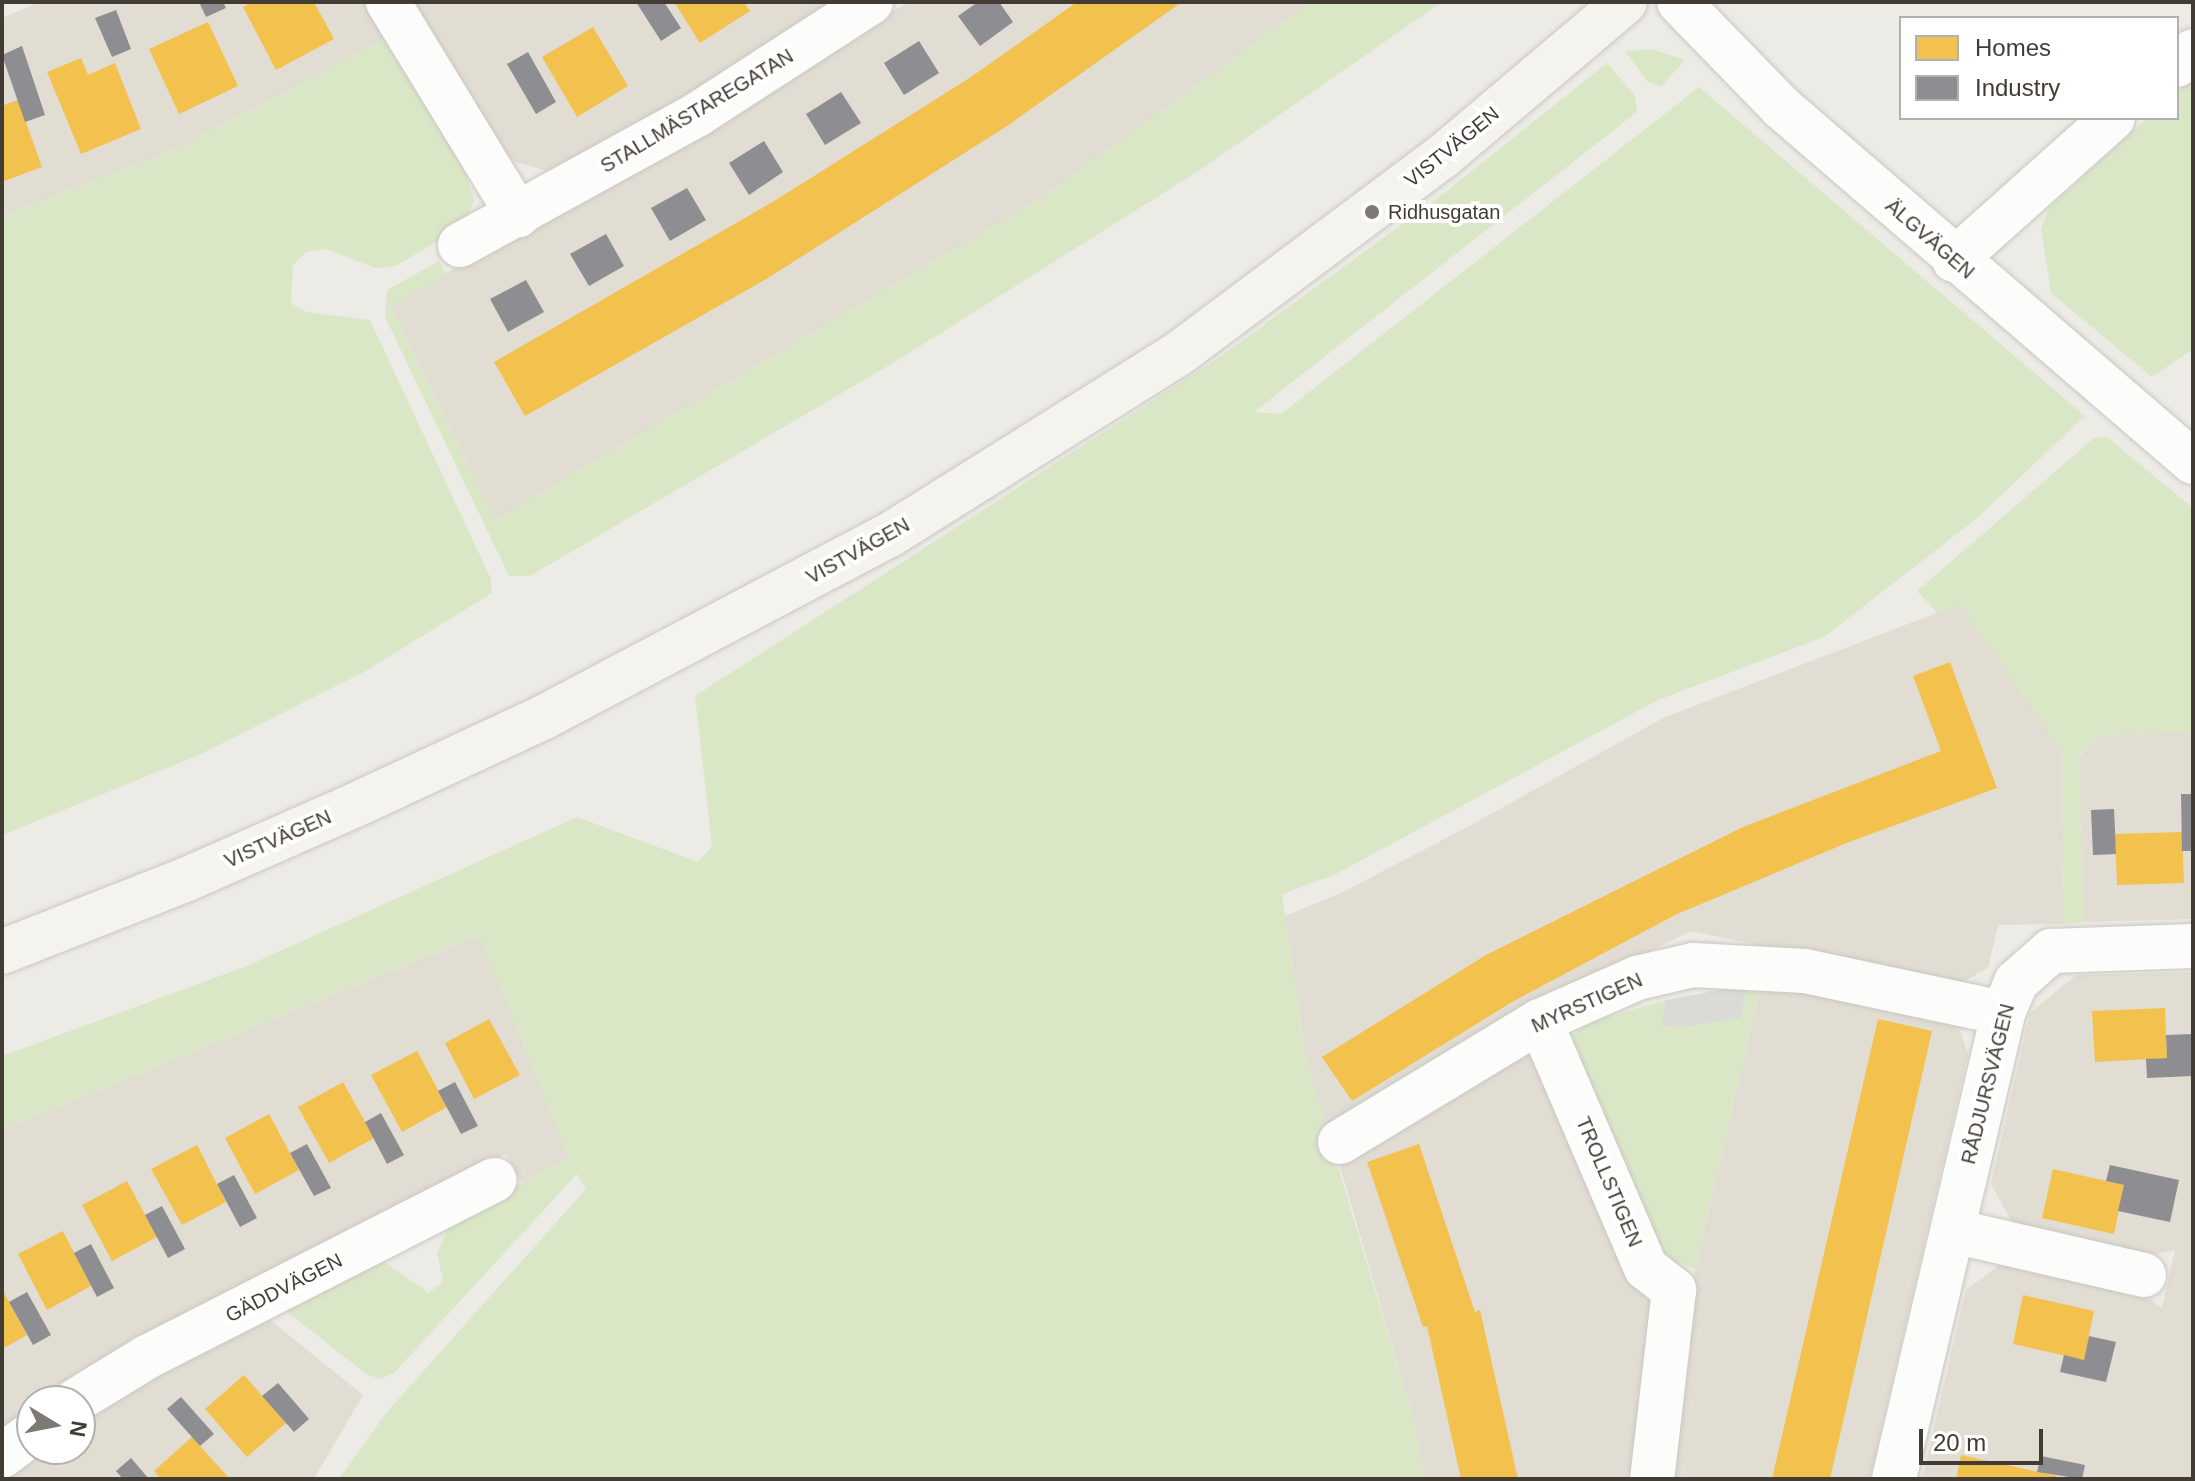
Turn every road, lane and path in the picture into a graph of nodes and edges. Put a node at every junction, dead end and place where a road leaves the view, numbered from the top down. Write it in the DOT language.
graph roads {
  1 [pos="388,2"];
  2 [pos="871,2"];
  3 [pos="1625,2"];
  4 [pos="1679,2"];
  5 [pos="2111,120"];
  6 [pos="518,215"];
  7 [pos="460,245"];
  8 [pos="1954,260"];
  9 [pos="2193,462"];
  10 [pos="2193,946"];
  11 [pos="2,952"];
  12 [pos="2003,1013"];
  13 [pos="1540,1021"];
  14 [pos="1340,1142"];
  15 [pos="495,1180"];
  16 [pos="1953,1231"];
  17 [pos="2144,1275"];
  18 [pos="96,1388"];
  19 [pos="1652,1479"];
  20 [pos="1894,1479"];
  1 -- 6 [label="street"];
  2 -- 6 [label="street, STALLMÄSTAREGATAN"];
  3 -- 11 [label="main road, VISTVÄGEN"];
  4 -- 8 [label="street, ÄLGVÄGEN"];
  5 -- 8 [label="street"];
  6 -- 7 [label="street, STALLMÄSTAREGATAN"];
  8 -- 9 [label="street, ÄLGVÄGEN"];
  10 -- 12 [label="street, RÅDJURSVÄGEN"];
  12 -- 13 [label="street, MYRSTIGEN"];
  12 -- 16 [label="street, RÅDJURSVÄGEN"];
  13 -- 14 [label="street, MYRSTIGEN"];
  13 -- 19 [label="street, TROLLSTIGEN"];
  15 -- 18 [label="street, GÄDDVÄGEN"];
  16 -- 17 [label="street"];
  16 -- 20 [label="street, RÅDJURSVÄGEN"];
}
